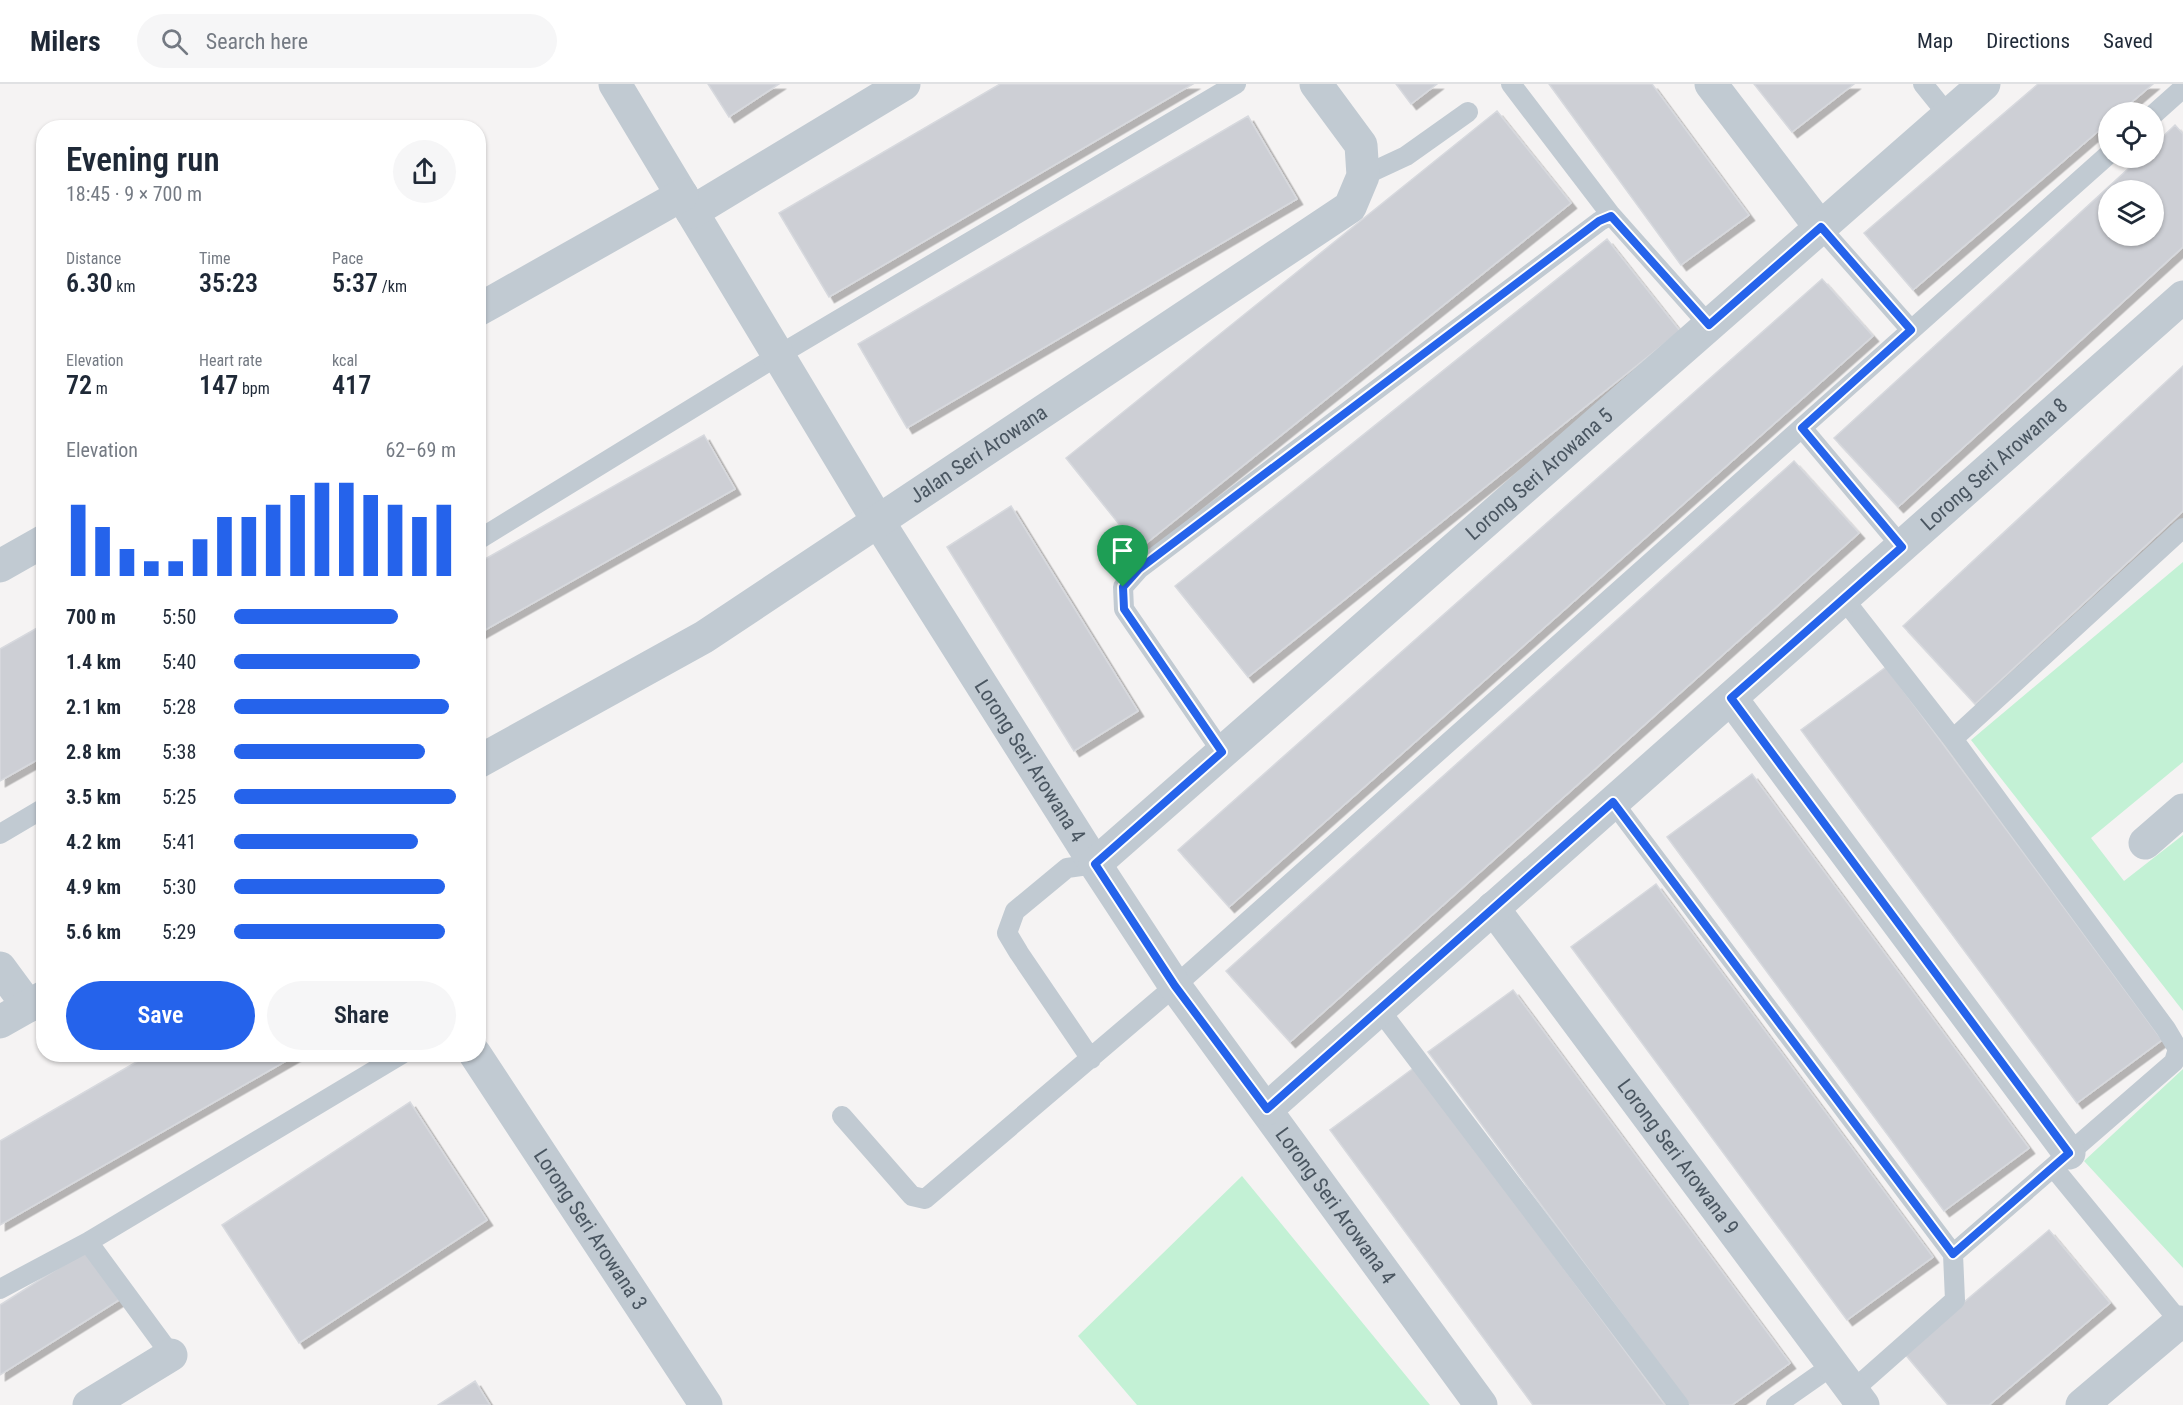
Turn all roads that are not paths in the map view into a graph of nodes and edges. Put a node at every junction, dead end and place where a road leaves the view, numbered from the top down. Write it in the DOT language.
graph roads {
  1 [pos="615,84"];
  2 [pos="904,84"];
  3 [pos="1236,84"];
  4 [pos="1316,84"];
  5 [pos="1511,84"];
  6 [pos="1711,84"];
  7 [pos="1923,84"];
  8 [pos="1984,84"];
  9 [pos="2183,88"];
  10 [pos="2164,105"];
  11 [pos="1468,112"];
  12 [pos="1948,115"];
  13 [pos="2098,164"];
  14 [pos="1363,176"];
  15 [pos="687,204"];
  16 [pos="1611,216"];
  17 [pos="1821,227"];
  18 [pos="2183,297"];
  19 [pos="486,306"];
  20 [pos="1709,325"];
  21 [pos="1911,330"];
  22 [pos="779,355"];
  23 [pos="1802,428"];
  24 [pos="878,521"];
  25 [pos="2183,528"];
  26 [pos="486,535"];
  27 [pos="36,546"];
  28 [pos="1902,547"];
  29 [pos="0,566"];
  30 [pos="1843,598"];
  31 [pos="1731,698"];
  32 [pos="1953,739"];
  33 [pos="1222,752"];
  34 [pos="486,758"];
  35 [pos="1613,802"];
  36 [pos="2183,810"];
  37 [pos="36,813"];
  38 [pos="0,834"];
  39 [pos="2145,843"];
  40 [pos="1095,864"];
  41 [pos="1493,908"];
  42 [pos="0,968"];
  43 [pos="1175,986"];
  44 [pos="36,1002"];
  45 [pos="1379,1010"];
  46 [pos="0,1022"];
  47 [pos="1092,1059"];
  48 [pos="389,1062"];
  49 [pos="480,1062"];
  50 [pos="1267,1109"];
  51 [pos="842,1116"];
  52 [pos="2061,1160"];
  53 [pos="88,1242"];
  54 [pos="1953,1254"];
  55 [pos="0,1289"];
  56 [pos="2182,1323"];
  57 [pos="171,1355"];
  58 [pos="1833,1365"];
  59 [pos="1857,1398"];
  60 [pos="89,1405"];
  61 [pos="706,1405"];
  62 [pos="1481,1405"];
  63 [pos="1679,1405"];
  64 [pos="1776,1405"];
  65 [pos="2082,1405"];
  1 -- 15 [label="street, Lorong Seri Arowana 4"];
  2 -- 15 [label="street"];
  3 -- 22 [label="lane"];
  4 -- 14 [label="street, Jalan Seri Arowana"];
  5 -- 16 [label="lane"];
  6 -- 17 [label="street"];
  7 -- 12 [label="lane"];
  8 -- 12 [label="street, Lorong Seri Arowana 5"];
  9 -- 10 [label="lane"];
  11 -- 14 [label="lane"];
  12 -- 17 [label="street, Lorong Seri Arowana 5"];
  13 -- 21 [label="lane"];
  14 -- 24 [label="street, Jalan Seri Arowana"];
  15 -- 19 [label="street"];
  15 -- 22 [label="street, Lorong Seri Arowana 4"];
  16 -- 20 [label="lane"];
  16 -- 33 [label="lane"];
  17 -- 20 [label="street, Lorong Seri Arowana 5"];
  17 -- 21 [label="lane"];
  18 -- 28 [label="street, Lorong Seri Arowana 8"];
  20 -- 33 [label="street, Lorong Seri Arowana 5"];
  21 -- 23 [label="lane"];
  22 -- 24 [label="street, Lorong Seri Arowana 4"];
  22 -- 26 [label="lane"];
  23 -- 28 [label="lane"];
  23 -- 43 [label="lane"];
  24 -- 34 [label="street, Jalan Seri Arowana"];
  24 -- 40 [label="street, Lorong Seri Arowana 4"];
  25 -- 32 [label="lane"];
  27 -- 29 [label="street"];
  28 -- 30 [label="street, Lorong Seri Arowana 8"];
  30 -- 31 [label="street, Lorong Seri Arowana 8"];
  30 -- 32 [label="lane"];
  31 -- 35 [label="street, Lorong Seri Arowana 8"];
  31 -- 52 [label="street"];
  32 -- 52 [label="lane"];
  33 -- 40 [label="street, Lorong Seri Arowana 5"];
  35 -- 41 [label="street, Lorong Seri Arowana 8"];
  35 -- 54 [label="lane"];
  36 -- 39 [label="street"];
  37 -- 38 [label="lane"];
  40 -- 43 [label="street, Lorong Seri Arowana 4"];
  40 -- 47 [label="lane"];
  41 -- 45 [label="street, Lorong Seri Arowana 8"];
  41 -- 58 [label="street, Lorong Seri Arowana 9"];
  42 -- 44 [label="street"];
  43 -- 47 [label="lane"];
  43 -- 50 [label="street, Lorong Seri Arowana 4"];
  44 -- 46 [label="street"];
  45 -- 50 [label="street, Lorong Seri Arowana 8"];
  45 -- 63 [label="lane"];
  47 -- 51 [label="lane"];
  48 -- 53 [label="lane"];
  49 -- 61 [label="street, Lorong Seri Arowana 3"];
  50 -- 62 [label="street, Lorong Seri Arowana 4"];
  52 -- 54 [label="lane"];
  52 -- 56 [label="lane"];
  53 -- 55 [label="lane"];
  53 -- 57 [label="lane"];
  54 -- 59 [label="lane"];
  56 -- 65 [label="street"];
  57 -- 60 [label="street"];
  58 -- 59 [label="street, Lorong Seri Arowana 9"];
  58 -- 64 [label="lane"];
}
